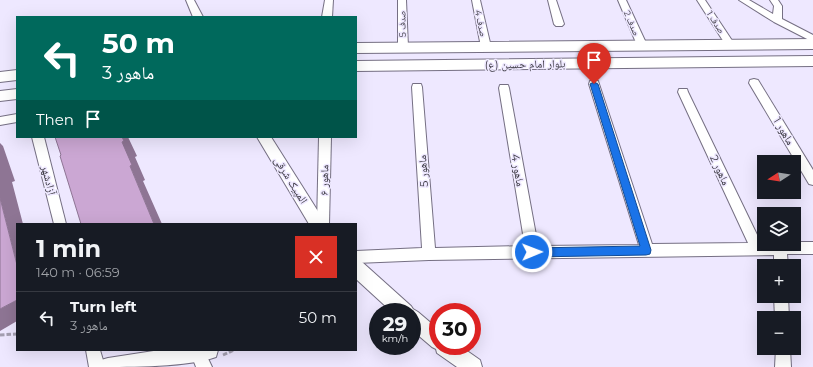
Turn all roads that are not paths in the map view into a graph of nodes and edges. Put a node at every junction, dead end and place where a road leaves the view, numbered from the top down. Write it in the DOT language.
graph roads {
  1 [pos="190,0"];
  2 [pos="329,0"];
  3 [pos="402,0"];
  4 [pos="476,0"];
  5 [pos="552,0"];
  6 [pos="622,0"];
  7 [pos="702,0"];
  8 [pos="743,0"];
  9 [pos="774,0"];
  10 [pos="198,16"];
  11 [pos="327,16"];
  12 [pos="777,20"];
  13 [pos="559,24"];
  14 [pos="813,39"];
  15 [pos="813,44"];
  16 [pos="730,45"];
  17 [pos="642,46"];
  18 [pos="403,47"];
  19 [pos="486,47"];
  20 [pos="357,48"];
  21 [pos="813,61"];
  22 [pos="357,66"];
  23 [pos="16,74"];
  24 [pos="0,77"];
  25 [pos="754,83"];
  26 [pos="594,84"];
  27 [pos="416,87"];
  28 [pos="504,88"];
  29 [pos="683,92"];
  30 [pos="16,94"];
  31 [pos="0,96"];
  32 [pos="16,118"];
  33 [pos="0,121"];
  34 [pos="38,138"];
  35 [pos="265,138"];
  36 [pos="325,138"];
  37 [pos="813,180"];
  38 [pos="60,223"];
  39 [pos="317,223"];
  40 [pos="323,223"];
  41 [pos="757,248"];
  42 [pos="801,248"];
  43 [pos="813,248"];
  44 [pos="646,250"];
  45 [pos="532,252"];
  46 [pos="429,254"];
  47 [pos="357,257"];
  48 [pos="357,269"];
  49 [pos="396,303"];
  50 [pos="421,326"];
  51 [pos="429,333"];
  52 [pos="92,351"];
  53 [pos="456,355"];
  54 [pos="783,355"];
  55 [pos="204,357"];
  56 [pos="97,367"];
  57 [pos="108,367"];
  58 [pos="473,367"];
  59 [pos="783,367"];
  1 -- 10 [label="street"];
  2 -- 11 [label="street"];
  3 -- 18 [label="street, صدف 5"];
  4 -- 19 [label="street, صدف 4"];
  5 -- 13 [label="street"];
  6 -- 17 [label="street, صدف 2"];
  7 -- 16 [label="street, صدف 1"];
  8 -- 12 [label="street"];
  9 -- 12 [label="street"];
  12 -- 14 [label="street"];
  15 -- 16 [label="main road, بلوار امام حسین (ع)"];
  16 -- 17 [label="main road, بلوار امام حسین (ع)"];
  17 -- 19 [label="main road, بلوار امام حسین (ع)"];
  18 -- 19 [label="main road, بلوار امام حسین (ع)"];
  18 -- 20 [label="main road, بلوار امام حسین (ع)"];
  21 -- 22 [label="main road, بلوار امام حسین (ع)"];
  23 -- 24 [label="main road"];
  25 -- 37 [label="street, ماهور 1"];
  26 -- 44 [label="street"];
  27 -- 46 [label="street, ماهور 5"];
  28 -- 45 [label="street, ماهور 4"];
  29 -- 41 [label="street, ماهور 2"];
  30 -- 31 [label="main road"];
  32 -- 33 [label="street"];
  34 -- 38 [label="street, آزادشهر"];
  35 -- 39 [label="street, المپیک شرقی"];
  36 -- 40 [label="street, ماهور ۶"];
  41 -- 44 [label="street"];
  42 -- 43 [label="street"];
  44 -- 45 [label="street"];
  45 -- 46 [label="street"];
  46 -- 47 [label="street"];
  48 -- 49 [label="street"];
  50 -- 51 [label="street"];
  52 -- 56 [label="street"];
  53 -- 58 [label="street"];
  54 -- 59 [label="street"];
  55 -- 57 [label="street"];
}
